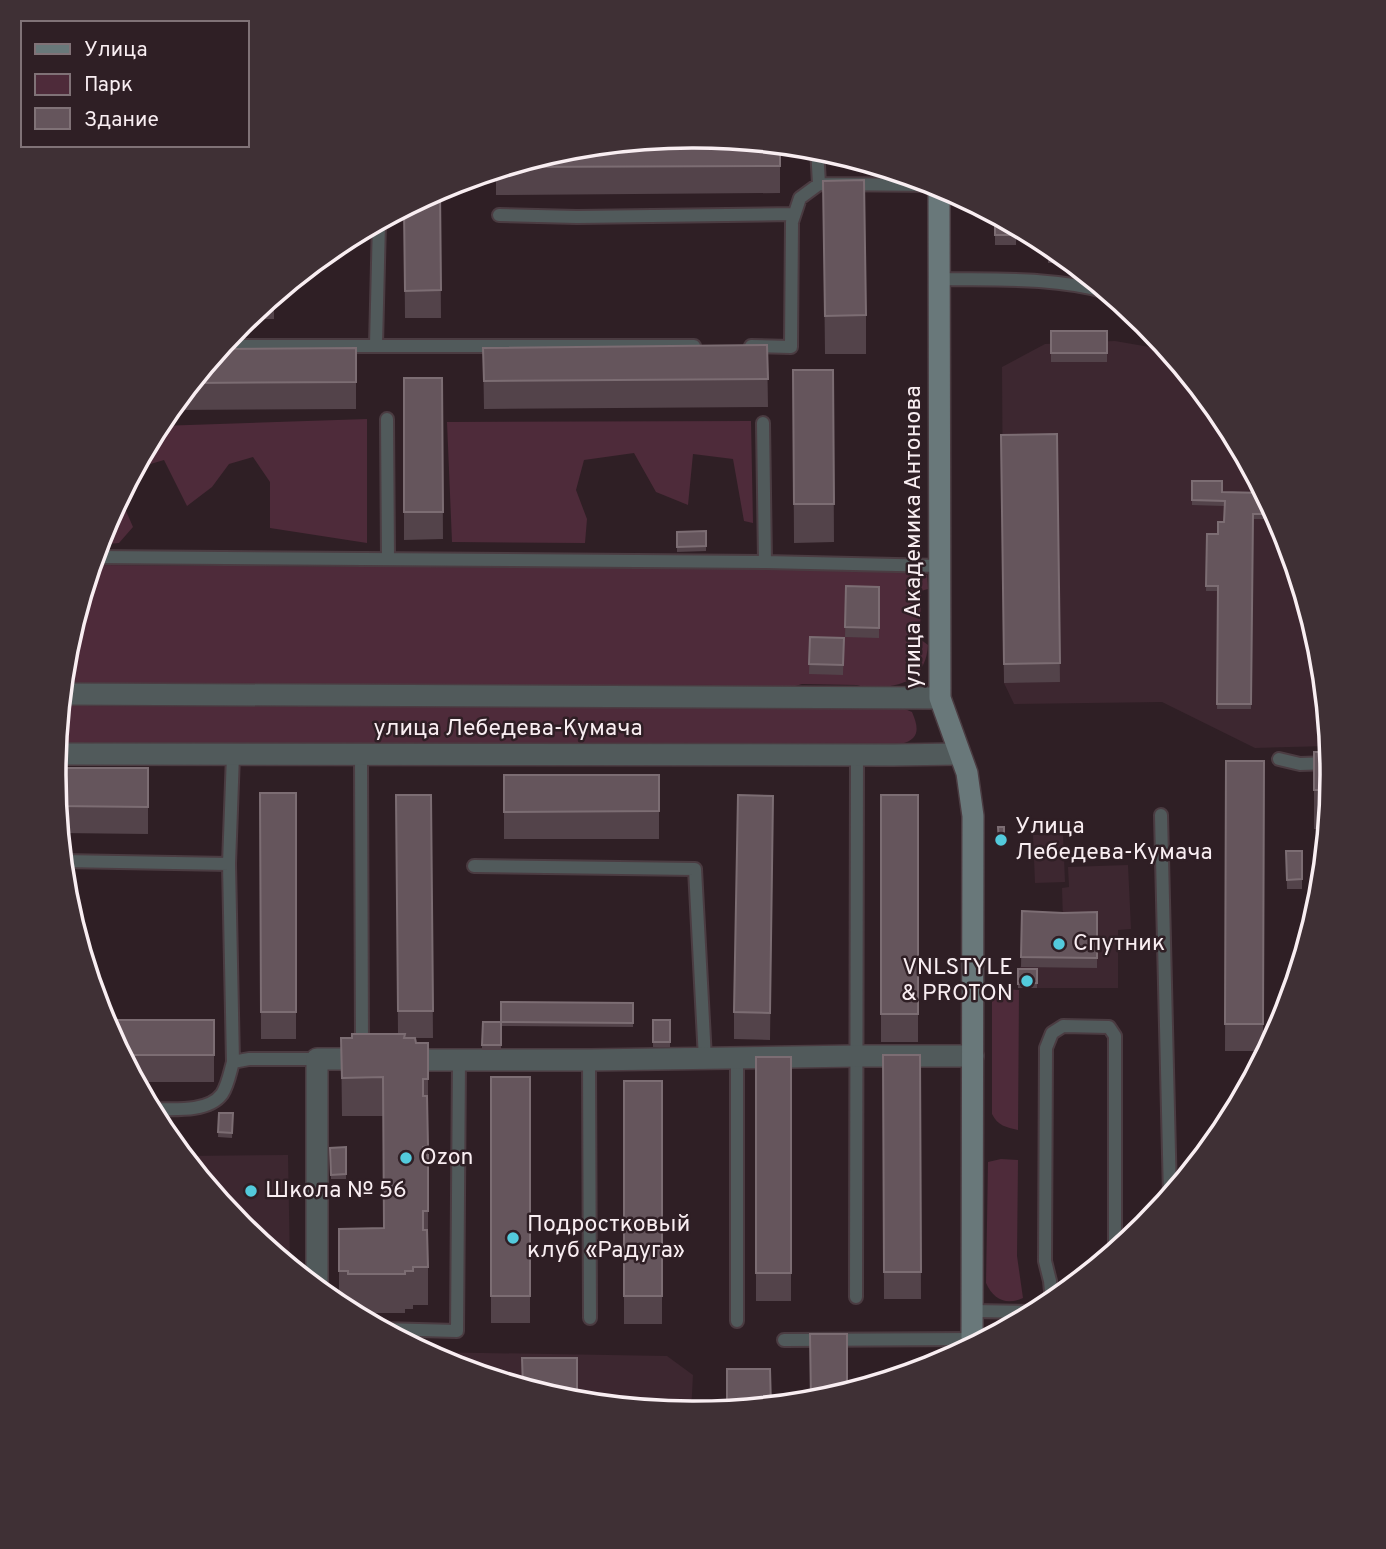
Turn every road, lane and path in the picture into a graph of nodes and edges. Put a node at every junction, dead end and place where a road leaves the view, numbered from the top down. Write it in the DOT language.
graph roads {
  1 [pos="818,161"];
  2 [pos="819,184"];
  3 [pos="904,185"];
  4 [pos="939,199"];
  5 [pos="794,214"];
  6 [pos="499,215"];
  7 [pos="379,233"];
  8 [pos="940,279"];
  9 [pos="1082,283"];
  10 [pos="376,345"];
  11 [pos="236,346"];
  12 [pos="708,346"];
  13 [pos="736,346"];
  14 [pos="387,419"];
  15 [pos="763,423"];
  16 [pos="106,557"];
  17 [pos="388,559"];
  18 [pos="765,562"];
  19 [pos="940,566"];
  20 [pos="72,694"];
  21 [pos="940,698"];
  22 [pos="67,754"];
  23 [pos="960,754"];
  24 [pos="233,755"];
  25 [pos="361,755"];
  26 [pos="857,755"];
  27 [pos="1279,759"];
  28 [pos="1319,763"];
  29 [pos="1161,815"];
  30 [pos="73,861"];
  31 [pos="229,864"];
  32 [pos="474,866"];
  33 [pos="856,1056"];
  34 [pos="973,1056"];
  35 [pos="317,1059"];
  36 [pos="362,1059"];
  37 [pos="705,1059"];
  38 [pos="737,1059"];
  39 [pos="458,1060"];
  40 [pos="589,1060"];
  41 [pos="233,1062"];
  42 [pos="163,1109"];
  43 [pos="1170,1181"];
  44 [pos="1115,1238"];
  45 [pos="317,1275"];
  46 [pos="1051,1288"];
  47 [pos="856,1297"];
  48 [pos="973,1311"];
  49 [pos="1014,1312"];
  50 [pos="590,1318"];
  51 [pos="737,1321"];
  52 [pos="404,1330"];
  53 [pos="972,1335"];
  54 [pos="784,1340"];
  55 [pos="955,1343"];
  1 -- 2 [label="lane"];
  2 -- 3 [label="lane"];
  2 -- 5 [label="lane"];
  4 -- 8 [label="main road, улица Академика Антонова"];
  5 -- 6 [label="lane"];
  5 -- 13 [label="lane"];
  7 -- 10 [label="lane"];
  8 -- 9 [label="lane"];
  8 -- 19 [label="main road, улица Академика Антонова"];
  10 -- 11 [label="lane"];
  10 -- 12 [label="lane"];
  14 -- 17 [label="lane"];
  15 -- 18 [label="lane"];
  16 -- 17 [label="lane"];
  17 -- 18 [label="lane"];
  18 -- 19 [label="lane"];
  19 -- 21 [label="main road, улица Академика Антонова"];
  20 -- 21 [label="street, улица Лебедева-Кумача"];
  21 -- 23 [label="main road, улица Академика Антонова"];
  22 -- 24 [label="street, улица Лебедева-Кумача"];
  23 -- 26 [label="street, улица Лебедева-Кумача"];
  23 -- 34 [label="main road, улица Академика Антонова"];
  24 -- 25 [label="street, улица Лебедева-Кумача"];
  24 -- 31 [label="lane"];
  25 -- 26 [label="street, улица Лебедева-Кумача"];
  25 -- 36 [label="lane"];
  26 -- 33 [label="lane"];
  27 -- 28 [label="lane"];
  29 -- 43 [label="lane"];
  30 -- 31 [label="lane"];
  31 -- 41 [label="lane"];
  32 -- 37 [label="lane"];
  33 -- 34 [label="street"];
  33 -- 38 [label="street"];
  33 -- 47 [label="lane"];
  34 -- 48 [label="main road, улица Академика Антонова"];
  35 -- 36 [label="street"];
  35 -- 41 [label="lane"];
  35 -- 45 [label="street"];
  36 -- 39 [label="street"];
  37 -- 38 [label="street"];
  37 -- 40 [label="street"];
  38 -- 51 [label="lane"];
  39 -- 40 [label="street"];
  39 -- 52 [label="lane"];
  40 -- 50 [label="lane"];
  41 -- 42 [label="lane"];
  44 -- 46 [label="lane"];
  48 -- 49 [label="lane"];
  48 -- 53 [label="main road, улица Академика Антонова"];
  54 -- 55 [label="lane"];
}
